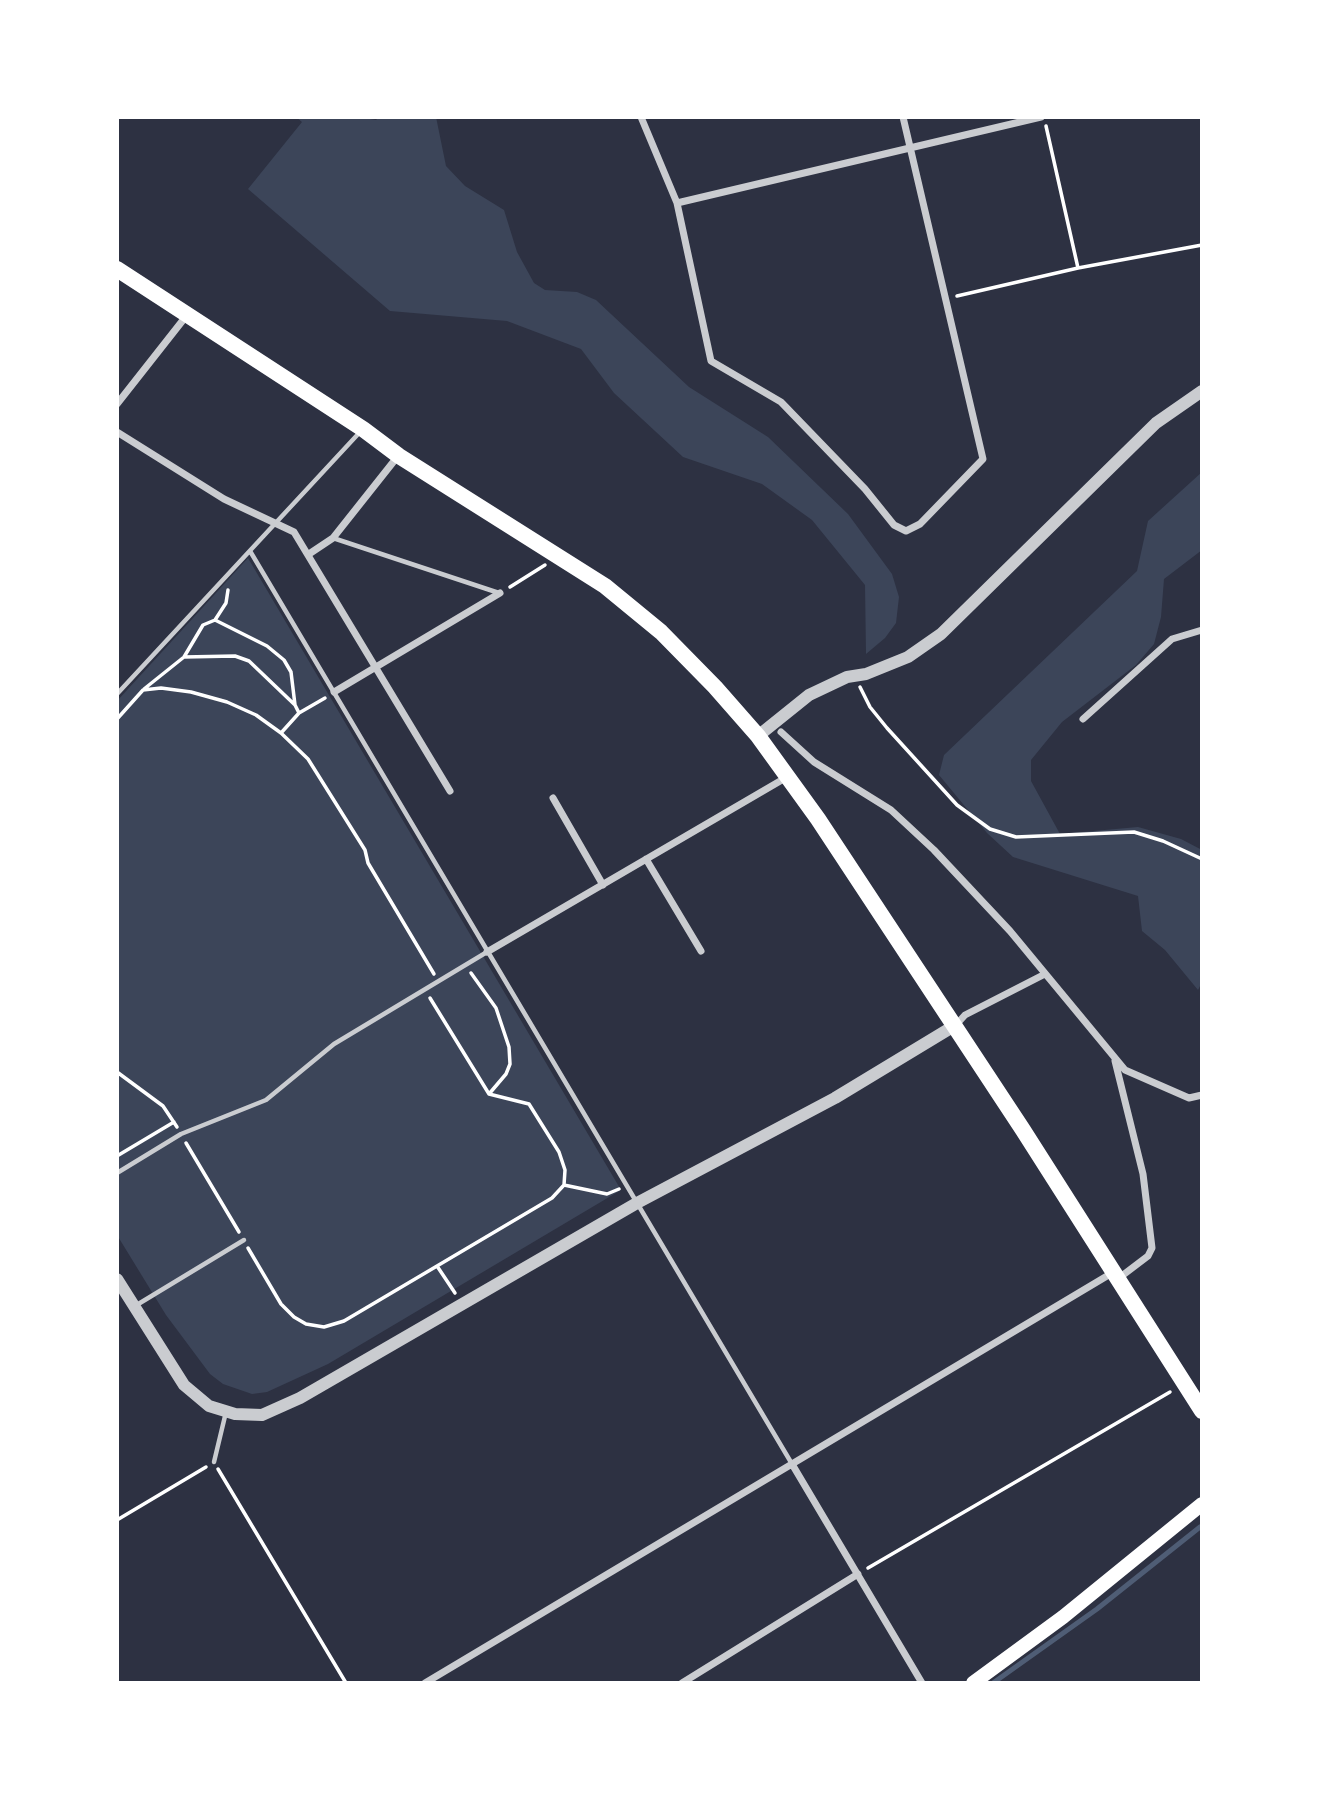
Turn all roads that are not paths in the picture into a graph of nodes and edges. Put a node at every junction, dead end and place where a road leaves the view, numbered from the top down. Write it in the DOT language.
graph roads {
  1 [pos="641,117"];
  2 [pos="903,117"];
  3 [pos="1042,117"];
  4 [pos="910,147"];
  5 [pos="677,203"];
  6 [pos="117,269"];
  7 [pos="187,315"];
  8 [pos="1202,390"];
  9 [pos="117,404"];
  10 [pos="363,429"];
  11 [pos="119,436"];
  12 [pos="399,456"];
  13 [pos="277,523"];
  14 [pos="333,538"];
  15 [pos="250,551"];
  16 [pos="309,554"];
  17 [pos="500,593"];
  18 [pos="1202,630"];
  19 [pos="377,667"];
  20 [pos="334,692"];
  21 [pos="117,694"];
  22 [pos="1083,719"];
  23 [pos="781,732"];
  24 [pos="758,736"];
  25 [pos="787,776"];
  26 [pos="450,791"];
  27 [pos="553,798"];
  28 [pos="646,859"];
  29 [pos="603,885"];
  30 [pos="701,951"];
  31 [pos="487,953"];
  32 [pos="1045,974"];
  33 [pos="954,1026"];
  34 [pos="1115,1060"];
  35 [pos="1202,1095"];
  36 [pos="117,1173"];
  37 [pos="637,1203"];
  38 [pos="244,1241"];
  39 [pos="1115,1276"];
  40 [pos="117,1279"];
  41 [pos="134,1306"];
  42 [pos="226,1411"];
  43 [pos="1202,1412"];
  44 [pos="214,1462"];
  45 [pos="792,1464"];
  46 [pos="1202,1504"];
  47 [pos="858,1574"];
  48 [pos="425,1683"];
  49 [pos="682,1683"];
  50 [pos="922,1683"];
  51 [pos="973,1683"];
  1 -- 5 [label="street"];
  2 -- 4 [label="street"];
  3 -- 4 [label="street"];
  4 -- 5 [label="street"];
  4 -- 5 [label="street"];
  6 -- 7 [label="highway"];
  7 -- 9 [label="street"];
  7 -- 10 [label="highway"];
  8 -- 24 [label="street"];
  10 -- 12 [label="highway"];
  10 -- 13 [label="lane"];
  11 -- 13 [label="street"];
  12 -- 14 [label="street"];
  12 -- 24 [label="highway"];
  13 -- 15 [label="lane"];
  13 -- 16 [label="street"];
  14 -- 16 [label="street"];
  14 -- 17 [label="lane"];
  15 -- 20 [label="lane"];
  15 -- 21 [label="lane"];
  16 -- 19 [label="street"];
  17 -- 19 [label="street"];
  18 -- 22 [label="street"];
  19 -- 20 [label="street"];
  19 -- 26 [label="street"];
  20 -- 31 [label="lane"];
  23 -- 32 [label="street"];
  24 -- 25 [label="highway"];
  25 -- 28 [label="street"];
  25 -- 33 [label="highway"];
  27 -- 29 [label="street"];
  28 -- 29 [label="street"];
  28 -- 30 [label="street"];
  29 -- 31 [label="street"];
  31 -- 36 [label="lane"];
  31 -- 37 [label="lane"];
  32 -- 33 [label="street"];
  32 -- 34 [label="street"];
  33 -- 37 [label="street"];
  33 -- 39 [label="highway"];
  34 -- 35 [label="street"];
  34 -- 39 [label="street"];
  37 -- 42 [label="street"];
  37 -- 45 [label="lane"];
  38 -- 41 [label="lane"];
  39 -- 43 [label="highway"];
  39 -- 45 [label="street"];
  40 -- 41 [label="street"];
  41 -- 42 [label="street"];
  42 -- 44 [label="lane"];
  45 -- 47 [label="street"];
  45 -- 48 [label="street"];
  46 -- 51 [label="main road"];
  47 -- 49 [label="street"];
  47 -- 50 [label="street"];
}
